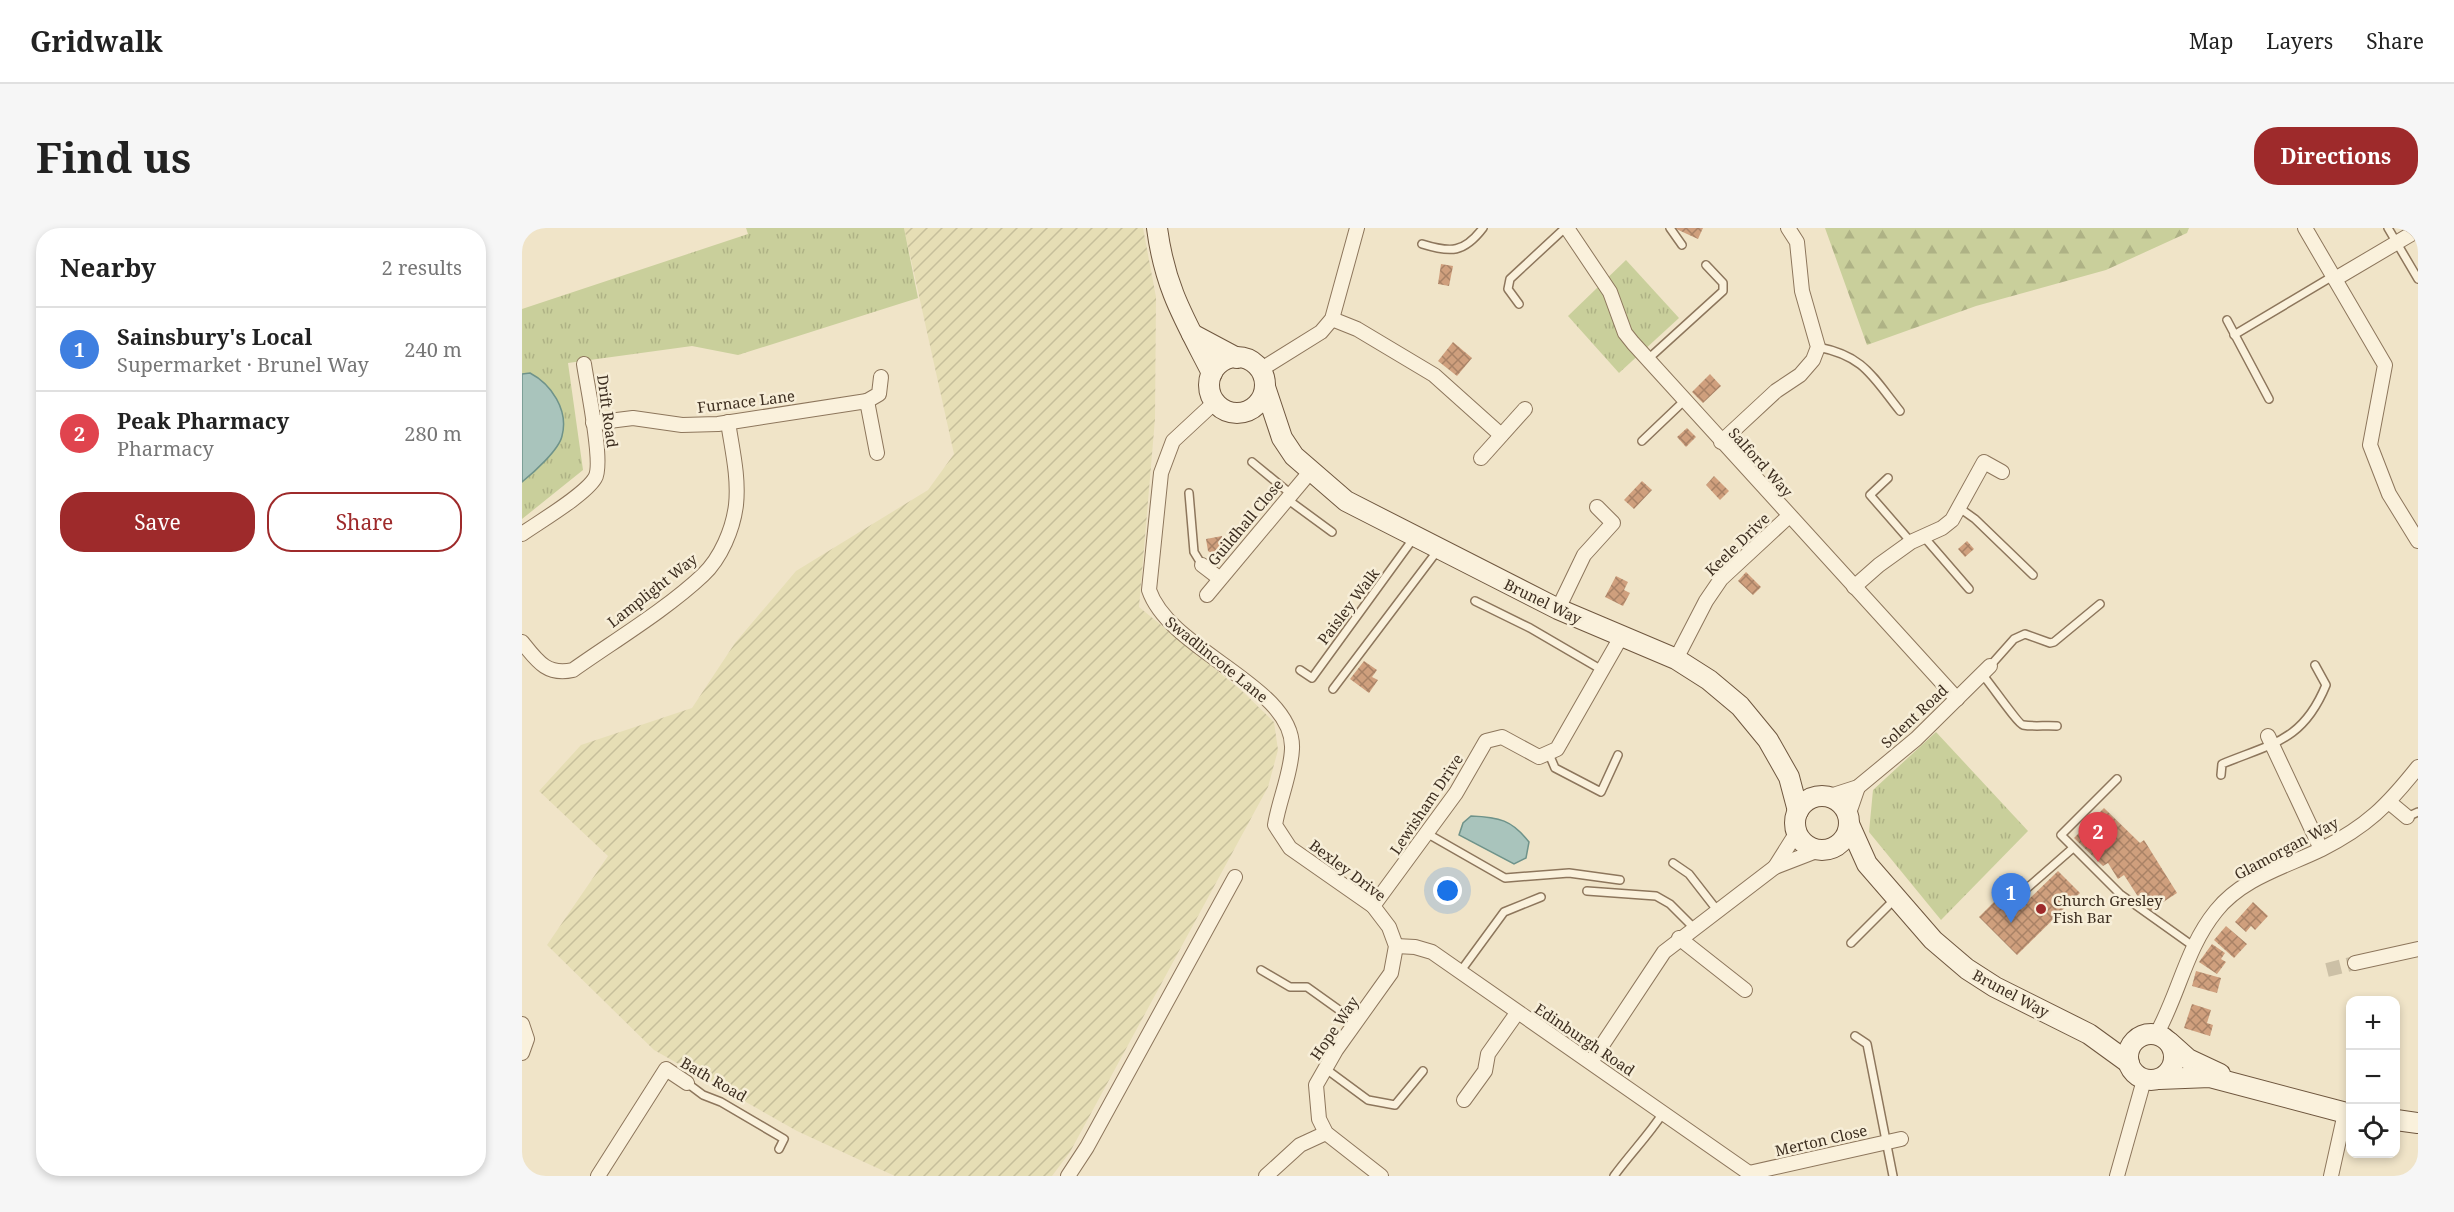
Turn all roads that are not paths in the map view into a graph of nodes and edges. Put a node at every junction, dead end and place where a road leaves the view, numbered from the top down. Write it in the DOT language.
graph roads {
  1 [pos="1157,228"];
  2 [pos="1357,228"];
  3 [pos="1483,228"];
  4 [pos="1566,228"];
  5 [pos="1670,228"];
  6 [pos="1788,228"];
  7 [pos="2305,228"];
  8 [pos="2388,228"];
  9 [pos="2418,230"];
  10 [pos="2396,243"];
  11 [pos="1422,244"];
  12 [pos="1682,245"];
  13 [pos="1706,265"];
  14 [pos="2334,278"];
  15 [pos="2418,279"];
  16 [pos="1519,304"];
  17 [pos="1332,319"];
  18 [pos="2227,320"];
  19 [pos="1192,334"];
  20 [pos="2234,335"];
  21 [pos="1818,347"];
  22 [pos="1237,358"];
  23 [pos="1647,360"];
  24 [pos="584,364"];
  25 [pos="1212,373"];
  26 [pos="881,377"];
  27 [pos="1263,378"];
  28 [pos="2269,399"];
  29 [pos="867,401"];
  30 [pos="1684,401"];
  31 [pos="1215,402"];
  32 [pos="1525,409"];
  33 [pos="1900,411"];
  34 [pos="1242,413"];
  35 [pos="728,422"];
  36 [pos="593,423"];
  37 [pos="1501,435"];
  38 [pos="1282,438"];
  39 [pos="1642,441"];
  40 [pos="1720,442"];
  41 [pos="877,453"];
  42 [pos="1481,458"];
  43 [pos="1251,462"];
  44 [pos="1310,472"];
  45 [pos="2002,472"];
  46 [pos="1888,478"];
  47 [pos="1189,493"];
  48 [pos="1289,496"];
  49 [pos="1597,507"];
  50 [pos="1958,507"];
  51 [pos="1788,517"];
  52 [pos="1332,532"];
  53 [pos="522,534"];
  54 [pos="1414,537"];
  55 [pos="1918,539"];
  56 [pos="2418,541"];
  57 [pos="1438,550"];
  58 [pos="1202,565"];
  59 [pos="2033,575"];
  60 [pos="1219,578"];
  61 [pos="1854,587"];
  62 [pos="1969,589"];
  63 [pos="1207,595"];
  64 [pos="1475,601"];
  65 [pos="2100,604"];
  66 [pos="1558,609"];
  67 [pos="1621,637"];
  68 [pos="522,642"];
  69 [pos="1676,659"];
  70 [pos="2315,665"];
  71 [pos="1300,670"];
  72 [pos="1602,670"];
  73 [pos="1986,670"];
  74 [pos="1333,689"];
  75 [pos="1957,699"];
  76 [pos="2057,726"];
  77 [pos="2270,741"];
  78 [pos="1549,754"];
  79 [pos="1618,755"];
  80 [pos="2418,767"];
  81 [pos="2221,775"];
  82 [pos="1789,777"];
  83 [pos="2117,779"];
  84 [pos="1858,788"];
  85 [pos="1823,797"];
  86 [pos="2389,802"];
  87 [pos="1798,811"];
  88 [pos="2413,815"];
  89 [pos="1849,820"];
  90 [pos="1275,825"];
  91 [pos="1797,832"];
  92 [pos="1428,834"];
  93 [pos="2073,848"];
  94 [pos="2321,849"];
  95 [pos="1824,850"];
  96 [pos="1673,864"];
  97 [pos="1868,864"];
  98 [pos="1775,867"];
  99 [pos="1235,877"];
  100 [pos="1620,880"];
  101 [pos="2025,890"];
  102 [pos="1587,891"];
  103 [pos="1541,897"];
  104 [pos="1898,898"];
  105 [pos="1373,906"];
  106 [pos="1717,910"];
  107 [pos="1694,927"];
  108 [pos="1679,938"];
  109 [pos="1851,943"];
  110 [pos="1396,946"];
  111 [pos="2193,946"];
  112 [pos="2418,949"];
  113 [pos="2355,963"];
  114 [pos="1261,970"];
  115 [pos="1460,973"];
  116 [pos="1745,990"];
  117 [pos="1517,1013"];
  118 [pos="1356,1022"];
  119 [pos="522,1024"];
  120 [pos="2089,1034"];
  121 [pos="1855,1036"];
  122 [pos="2155,1038"];
  123 [pos="522,1053"];
  124 [pos="1591,1062"];
  125 [pos="2129,1063"];
  126 [pos="1326,1069"];
  127 [pos="1423,1071"];
  128 [pos="2152,1079"];
  129 [pos="687,1083"];
  130 [pos="2245,1084"];
  131 [pos="1464,1100"];
  132 [pos="1663,1113"];
  133 [pos="2346,1113"];
  134 [pos="2346,1121"];
  135 [pos="2400,1121"];
  136 [pos="2418,1123"];
  137 [pos="1326,1133"];
  138 [pos="1901,1139"];
  139 [pos="1886,1142"];
  140 [pos="778,1149"];
  141 [pos="1749,1175"];
  142 [pos="597,1176"];
  143 [pos="1068,1176"];
  144 [pos="1266,1176"];
  145 [pos="1381,1176"];
  146 [pos="1614,1176"];
  147 [pos="1893,1176"];
  148 [pos="2117,1176"];
  149 [pos="2331,1176"];
  1 -- 19 [label="street"];
  2 -- 17 [label="street"];
  3 -- 11 [label="lane"];
  4 -- 16 [label="lane"];
  4 -- 23 [label="street, Salford Way"];
  5 -- 12 [label="lane"];
  6 -- 21 [label="street"];
  7 -- 14 [label="street"];
  8 -- 10 [label="lane"];
  9 -- 10 [label="street"];
  10 -- 14 [label="street"];
  10 -- 15 [label="lane"];
  13 -- 23 [label="lane"];
  14 -- 20 [label="lane"];
  14 -- 56 [label="street"];
  17 -- 27 [label="street"];
  17 -- 37 [label="street"];
  18 -- 20 [label="lane"];
  19 -- 22 [label="street"];
  19 -- 25 [label="street"];
  20 -- 28 [label="lane"];
  21 -- 33 [label="lane"];
  21 -- 40 [label="street"];
  22 -- 25 [label="street"];
  22 -- 27 [label="street"];
  23 -- 30 [label="street, Salford Way"];
  24 -- 36 [label="street, Drift Road"];
  25 -- 31 [label="street"];
  26 -- 29 [label="street"];
  27 -- 34 [label="street"];
  27 -- 38 [label="street, Brunel Way"];
  29 -- 35 [label="street, Furnace Lane"];
  29 -- 41 [label="street"];
  30 -- 39 [label="lane"];
  30 -- 40 [label="street, Salford Way"];
  31 -- 34 [label="street"];
  31 -- 90 [label="street, Swadlincote Lane"];
  32 -- 37 [label="street"];
  34 -- 38 [label="street, Brunel Way"];
  35 -- 36 [label="street, Furnace Lane"];
  35 -- 68 [label="street, Lamplight Way"];
  36 -- 53 [label="street, Drift Road"];
  37 -- 42 [label="street"];
  38 -- 44 [label="street, Brunel Way"];
  40 -- 51 [label="street, Salford Way"];
  43 -- 48 [label="lane"];
  44 -- 48 [label="street, Guildhall Close"];
  44 -- 54 [label="street, Brunel Way"];
  45 -- 50 [label="street"];
  46 -- 55 [label="lane"];
  47 -- 58 [label="lane"];
  48 -- 52 [label="lane"];
  48 -- 60 [label="street, Guildhall Close"];
  49 -- 66 [label="street"];
  50 -- 55 [label="street"];
  50 -- 59 [label="lane"];
  51 -- 61 [label="street, Salford Way"];
  51 -- 69 [label="street, Keele Drive"];
  54 -- 57 [label="street, Brunel Way"];
  54 -- 71 [label="lane, Paisley Walk"];
  55 -- 61 [label="street"];
  55 -- 62 [label="lane"];
  57 -- 66 [label="street, Brunel Way"];
  57 -- 74 [label="lane"];
  58 -- 60 [label="street"];
  60 -- 63 [label="street, Guildhall Close"];
  61 -- 75 [label="street, Salford Way"];
  64 -- 72 [label="lane"];
  65 -- 73 [label="lane"];
  66 -- 67 [label="street, Brunel Way"];
  67 -- 69 [label="street, Brunel Way"];
  67 -- 72 [label="street"];
  69 -- 82 [label="street, Brunel Way"];
  70 -- 77 [label="lane"];
  72 -- 78 [label="street"];
  73 -- 75 [label="street, Solent Road"];
  73 -- 76 [label="lane"];
  75 -- 84 [label="street, Solent Road"];
  77 -- 81 [label="lane"];
  77 -- 94 [label="street"];
  78 -- 79 [label="lane"];
  78 -- 92 [label="street, Lewisham Drive"];
  80 -- 86 [label="street, Glamorgan Way"];
  82 -- 85 [label="street, Brunel Way"];
  82 -- 87 [label="street, Brunel Way"];
  83 -- 93 [label="lane"];
  84 -- 85 [label="street, Solent Road"];
  84 -- 89 [label="street"];
  85 -- 87 [label="street"];
  85 -- 89 [label="street"];
  86 -- 88 [label="street"];
  86 -- 94 [label="street, Glamorgan Way"];
  87 -- 91 [label="street"];
  89 -- 95 [label="street"];
  89 -- 97 [label="street, Brunel Way"];
  90 -- 105 [label="street, Bexley Drive"];
  91 -- 95 [label="street"];
  91 -- 98 [label="street"];
  92 -- 100 [label="lane"];
  92 -- 105 [label="street, Lewisham Drive"];
  93 -- 101 [label="lane"];
  93 -- 111 [label="lane"];
  94 -- 111 [label="street, Glamorgan Way"];
  95 -- 97 [label="street, Brunel Way"];
  95 -- 98 [label="street"];
  96 -- 106 [label="lane"];
  97 -- 104 [label="street, Brunel Way"];
  98 -- 106 [label="street"];
  99 -- 143 [label="street"];
  102 -- 107 [label="lane"];
  103 -- 115 [label="lane"];
  104 -- 109 [label="lane"];
  104 -- 120 [label="street, Brunel Way"];
  105 -- 110 [label="street, Bexley Drive"];
  106 -- 107 [label="street"];
  107 -- 108 [label="street"];
  108 -- 116 [label="street"];
  108 -- 124 [label="street"];
  110 -- 115 [label="street, Edinburgh Road"];
  110 -- 118 [label="street, Hope Way"];
  111 -- 122 [label="street, Glamorgan Way"];
  112 -- 113 [label="street"];
  114 -- 118 [label="lane"];
  115 -- 117 [label="street, Edinburgh Road"];
  117 -- 124 [label="street, Edinburgh Road"];
  117 -- 131 [label="street"];
  118 -- 126 [label="street, Hope Way"];
  119 -- 123 [label="street"];
  120 -- 122 [label="street, Brunel Way"];
  120 -- 125 [label="street, Brunel Way"];
  121 -- 139 [label="lane"];
  122 -- 125 [label="street"];
  122 -- 128 [label="street"];
  122 -- 130 [label="street"];
  124 -- 132 [label="street, Edinburgh Road"];
  125 -- 128 [label="street, Brunel Way"];
  126 -- 127 [label="lane"];
  126 -- 137 [label="street, Hope Way"];
  128 -- 130 [label="street"];
  128 -- 148 [label="street"];
  129 -- 140 [label="lane, Bath Road"];
  129 -- 142 [label="street, Bath Road"];
  130 -- 133 [label="street"];
  132 -- 141 [label="street, Edinburgh Road"];
  132 -- 146 [label="lane"];
  134 -- 149 [label="street"];
  135 -- 136 [label="street"];
  137 -- 144 [label="street"];
  137 -- 145 [label="street"];
  138 -- 139 [label="street, Merton Close"];
  139 -- 141 [label="street, Merton Close"];
  139 -- 147 [label="lane"];
}
